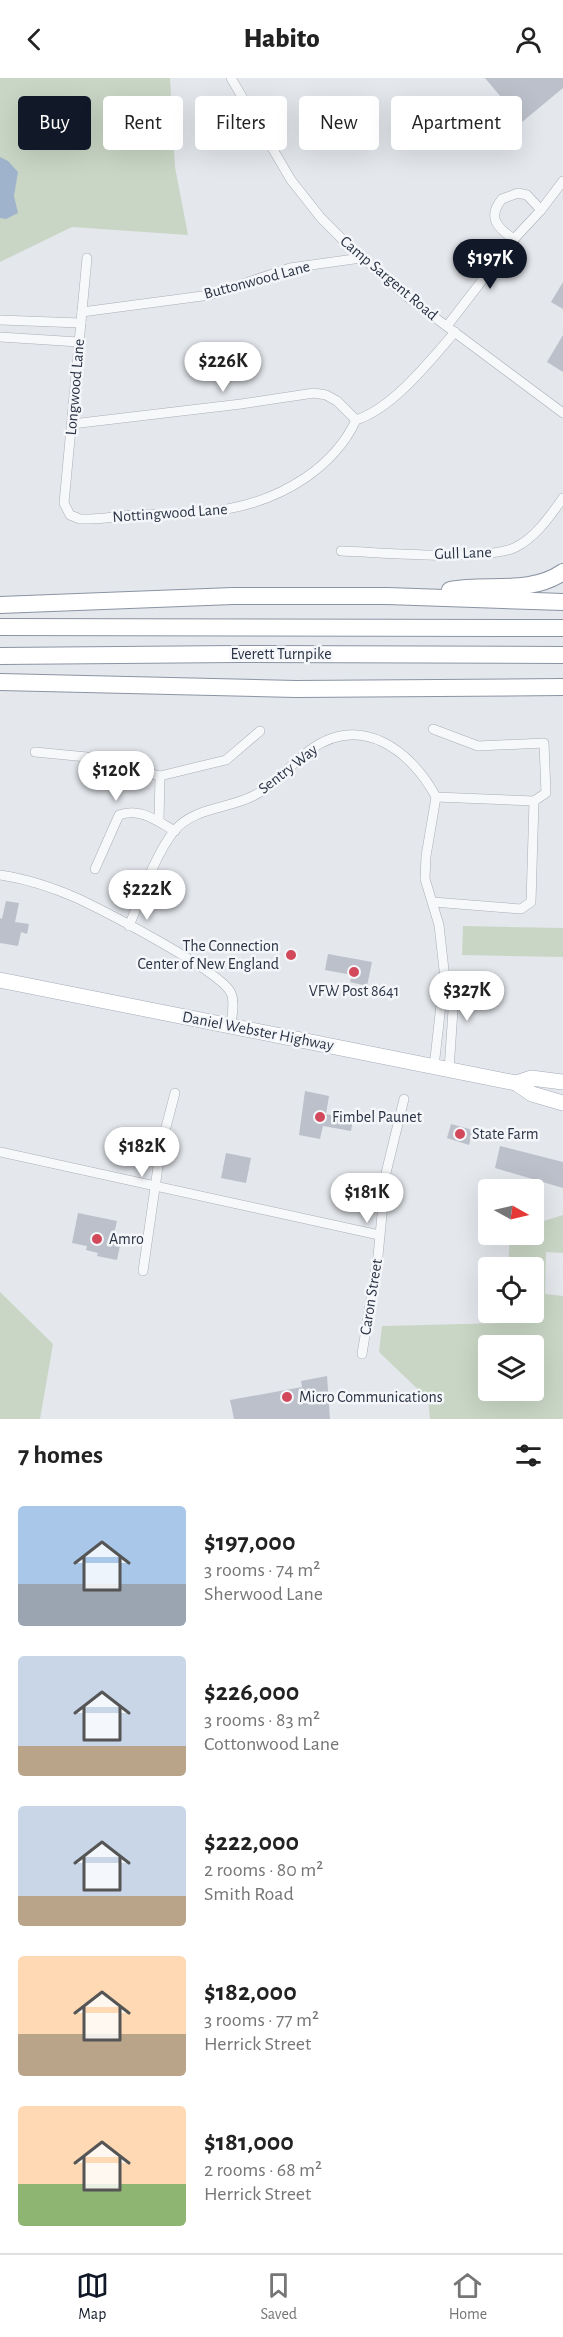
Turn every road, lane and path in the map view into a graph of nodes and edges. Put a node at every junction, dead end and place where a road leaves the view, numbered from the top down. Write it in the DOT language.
graph roads {
  1 [pos="231,78"];
  2 [pos="563,181"];
  3 [pos="541,210"];
  4 [pos="514,239"];
  5 [pos="87,258"];
  6 [pos="361,258"];
  7 [pos="82,312"];
  8 [pos="0,320"];
  9 [pos="81,323"];
  10 [pos="451,329"];
  11 [pos="0,337"];
  12 [pos="79,342"];
  13 [pos="563,414"];
  14 [pos="356,420"];
  15 [pos="72,424"];
  16 [pos="563,498"];
  17 [pos="69,515"];
  18 [pos="341,551"];
  19 [pos="563,572"];
  20 [pos="412,597"];
  21 [pos="563,602"];
  22 [pos="0,605"];
  23 [pos="0,627"];
  24 [pos="563,628"];
  25 [pos="0,656"];
  26 [pos="563,656"];
  27 [pos="0,682"];
  28 [pos="563,687"];
  29 [pos="433,729"];
  30 [pos="260,731"];
  31 [pos="35,752"];
  32 [pos="160,776"];
  33 [pos="436,797"];
  34 [pos="534,801"];
  35 [pos="159,820"];
  36 [pos="175,831"];
  37 [pos="95,869"];
  38 [pos="0,875"];
  39 [pos="433,902"];
  40 [pos="129,926"];
  41 [pos="0,980"];
  42 [pos="446,988"];
  43 [pos="231,1025"];
  44 [pos="442,1068"];
  45 [pos="563,1082"];
  46 [pos="516,1083"];
  47 [pos="175,1093"];
  48 [pos="404,1099"];
  49 [pos="563,1103"];
  50 [pos="0,1152"];
  51 [pos="154,1185"];
  52 [pos="379,1235"];
  53 [pos="143,1271"];
  54 [pos="362,1353"];
  1 -- 6 [label="street, Camp Sargent Road"];
  2 -- 3 [label="street"];
  3 -- 4 [label="street"];
  3 -- 4 [label="street"];
  4 -- 10 [label="street, Nottingwood Lane"];
  5 -- 7 [label="street, Longwood Lane"];
  6 -- 7 [label="street, Buttonwood Lane"];
  6 -- 10 [label="street, Camp Sargent Road"];
  7 -- 9 [label="street, Longwood Lane"];
  8 -- 9 [label="street"];
  9 -- 12 [label="street, Longwood Lane"];
  10 -- 13 [label="street, Camp Sargent Road"];
  10 -- 14 [label="street, Nottingwood Lane"];
  11 -- 12 [label="street"];
  12 -- 15 [label="street, Longwood Lane"];
  14 -- 15 [label="street"];
  14 -- 17 [label="street, Nottingwood Lane"];
  15 -- 17 [label="street, Longwood Lane"];
  16 -- 18 [label="street, Gull Lane"];
  19 -- 20 [label="highway"];
  20 -- 21 [label="highway"];
  20 -- 22 [label="highway"];
  23 -- 24 [label="highway, Everett Turnpike"];
  25 -- 26 [label="highway, Everett Turnpike"];
  27 -- 28 [label="highway"];
  29 -- 34 [label="street"];
  30 -- 32 [label="street"];
  31 -- 32 [label="street"];
  32 -- 35 [label="street"];
  33 -- 34 [label="street"];
  33 -- 36 [label="street, Sentry Way"];
  33 -- 39 [label="street"];
  34 -- 39 [label="street"];
  35 -- 36 [label="street"];
  35 -- 37 [label="street"];
  36 -- 40 [label="street, Sentry Way"];
  38 -- 40 [label="street"];
  39 -- 42 [label="street"];
  40 -- 43 [label="street"];
  41 -- 43 [label="main road, Daniel Webster Highway"];
  42 -- 44 [label="street"];
  42 -- 44 [label="street"];
  43 -- 44 [label="main road, Daniel Webster Highway"];
  44 -- 46 [label="main road, Daniel Webster Highway"];
  45 -- 46 [label="main road, Daniel Webster Highway"];
  46 -- 49 [label="main road, Daniel Webster Highway"];
  47 -- 51 [label="street"];
  48 -- 52 [label="street, Caron Street"];
  50 -- 51 [label="street"];
  51 -- 52 [label="street"];
  51 -- 53 [label="street"];
  52 -- 54 [label="street, Caron Street"];
}
